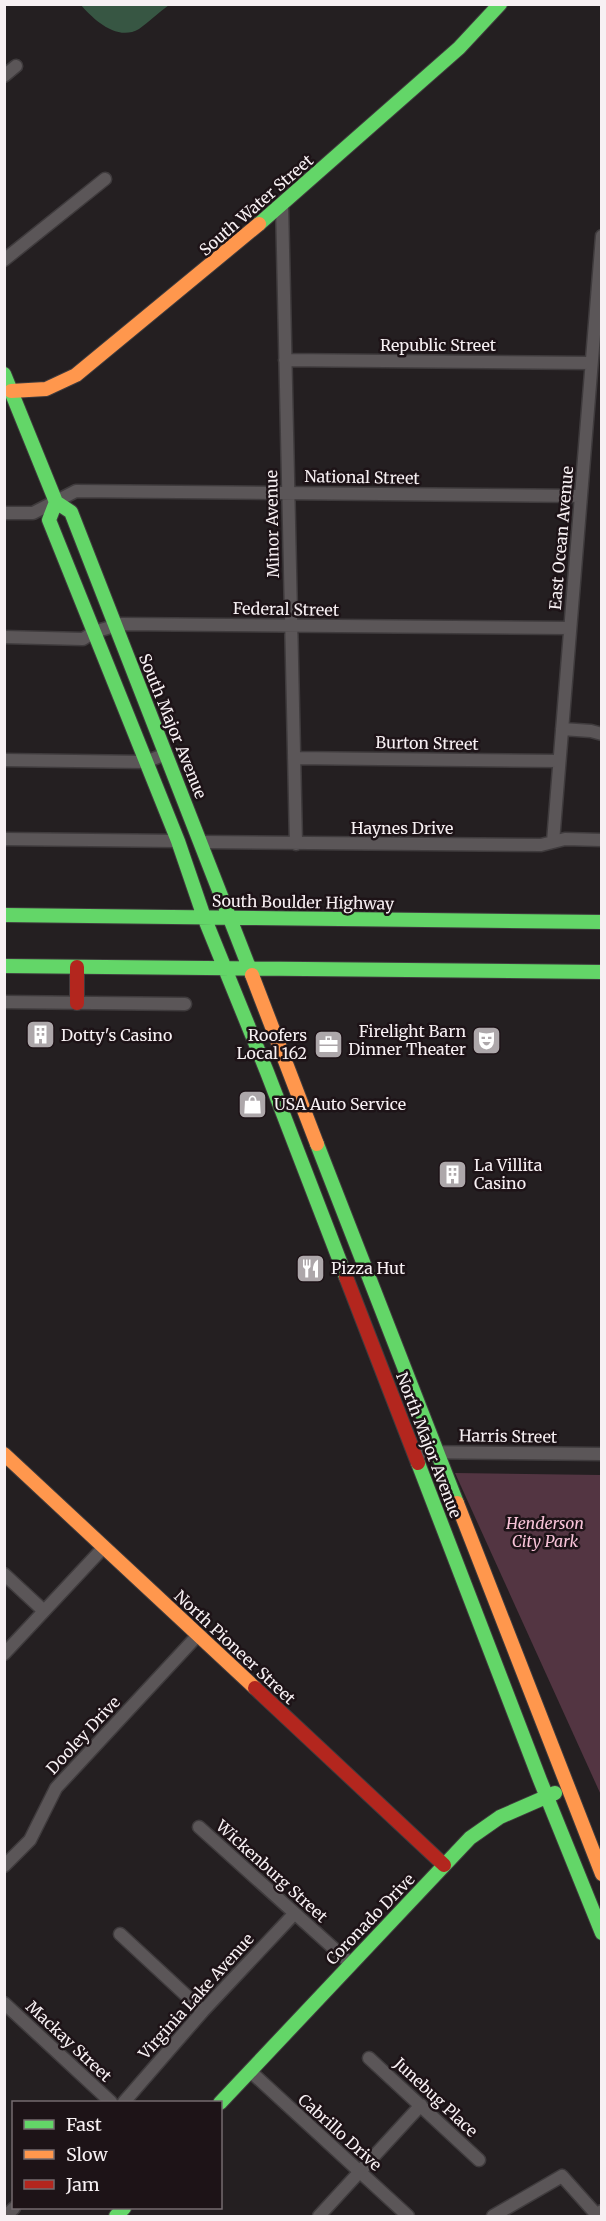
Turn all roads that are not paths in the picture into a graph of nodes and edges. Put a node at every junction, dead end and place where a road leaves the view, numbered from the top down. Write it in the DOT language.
graph roads {
  1 [pos="500,4"];
  2 [pos="16,66"];
  3 [pos="4,76"];
  4 [pos="105,179"];
  5 [pos="282,204"];
  6 [pos="602,236"];
  7 [pos="4,260"];
  8 [pos="285,360"];
  9 [pos="591,363"];
  10 [pos="4,374"];
  11 [pos="8,391"];
  12 [pos="288,493"];
  13 [pos="581,496"];
  14 [pos="56,502"];
  15 [pos="4,513"];
  16 [pos="116,625"];
  17 [pos="291,625"];
  18 [pos="570,628"];
  19 [pos="94,632"];
  20 [pos="4,638"];
  21 [pos="562,729"];
  22 [pos="602,734"];
  23 [pos="166,754"];
  24 [pos="294,758"];
  25 [pos="4,760"];
  26 [pos="559,761"];
  27 [pos="145,762"];
  28 [pos="4,839"];
  29 [pos="602,840"];
  30 [pos="178,841"];
  31 [pos="201,842"];
  32 [pos="553,842"];
  33 [pos="296,844"];
  34 [pos="4,915"];
  35 [pos="204,917"];
  36 [pos="228,917"];
  37 [pos="602,922"];
  38 [pos="4,966"];
  39 [pos="77,967"];
  40 [pos="225,969"];
  41 [pos="249,969"];
  42 [pos="602,972"];
  43 [pos="4,1002"];
  44 [pos="77,1003"];
  45 [pos="185,1004"];
  46 [pos="351,1228"];
  47 [pos="330,1235"];
  48 [pos="398,1348"];
  49 [pos="377,1357"];
  50 [pos="414,1452"];
  51 [pos="438,1452"];
  52 [pos="4,1454"];
  53 [pos="602,1454"];
  54 [pos="104,1547"];
  55 [pos="479,1559"];
  56 [pos="459,1568"];
  57 [pos="4,1574"];
  58 [pos="485,1575"];
  59 [pos="465,1583"];
  60 [pos="44,1611"];
  61 [pos="198,1635"];
  62 [pos="4,1654"];
  63 [pos="567,1788"];
  64 [pos="546,1796"];
  65 [pos="199,1827"];
  66 [pos="444,1865"];
  67 [pos="4,1866"];
  68 [pos="602,1874"];
  69 [pos="294,1914"];
  70 [pos="599,1922"];
  71 [pos="120,1934"];
  72 [pos="350,1963"];
  73 [pos="4,2003"];
  74 [pos="203,2010"];
  75 [pos="369,2058"];
  76 [pos="250,2072"];
  77 [pos="109,2101"];
  78 [pos="126,2101"];
  79 [pos="222,2101"];
  80 [pos="421,2105"];
  81 [pos="479,2160"];
  82 [pos="359,2171"];
  83 [pos="602,2211"];
  84 [pos="319,2217"];
  85 [pos="408,2217"];
  86 [pos="493,2217"];
  1 -- 5 [label="street, South Water Street"];
  2 -- 3 [label="street"];
  4 -- 7 [label="street"];
  5 -- 8 [label="street, Minor Avenue"];
  5 -- 11 [label="street, South Water Street"];
  6 -- 9 [label="street, East Ocean Avenue"];
  8 -- 9 [label="street, Republic Street"];
  8 -- 12 [label="street, Minor Avenue"];
  9 -- 13 [label="street, East Ocean Avenue"];
  10 -- 11 [label="street, South Major Avenue"];
  11 -- 14 [label="street, South Major Avenue"];
  12 -- 13 [label="street, National Street"];
  12 -- 14 [label="street, National Street"];
  12 -- 17 [label="street, Minor Avenue"];
  13 -- 18 [label="street, East Ocean Avenue"];
  14 -- 15 [label="street, National Street"];
  14 -- 16 [label="street, South Major Avenue"];
  14 -- 19 [label="street, South Major Avenue"];
  16 -- 17 [label="street, Federal Street"];
  16 -- 19 [label="street, Federal Street"];
  16 -- 23 [label="street, South Major Avenue"];
  17 -- 18 [label="street, Federal Street"];
  17 -- 24 [label="street, Minor Avenue"];
  18 -- 21 [label="street, East Ocean Avenue"];
  19 -- 20 [label="street, Federal Street"];
  19 -- 27 [label="street, South Major Avenue"];
  21 -- 22 [label="street"];
  21 -- 26 [label="street, East Ocean Avenue"];
  23 -- 27 [label="street"];
  23 -- 31 [label="street, South Major Avenue"];
  24 -- 26 [label="street, Burton Street"];
  24 -- 33 [label="street, Minor Avenue"];
  25 -- 27 [label="street"];
  26 -- 32 [label="street, East Ocean Avenue"];
  27 -- 30 [label="street, South Major Avenue"];
  28 -- 30 [label="street"];
  29 -- 32 [label="street, Haynes Drive"];
  30 -- 35 [label="street, South Major Avenue"];
  31 -- 33 [label="street, Haynes Drive"];
  31 -- 36 [label="street, South Major Avenue"];
  32 -- 33 [label="street, Haynes Drive"];
  34 -- 35 [label="street, South Boulder Highway"];
  35 -- 36 [label="street, South Boulder Highway"];
  35 -- 40 [label="street, South Major Avenue"];
  36 -- 37 [label="street, South Boulder Highway"];
  36 -- 41 [label="street, South Major Avenue"];
  38 -- 39 [label="street"];
  39 -- 40 [label="street"];
  39 -- 44 [label="street"];
  40 -- 41 [label="street"];
  40 -- 47 [label="street, North Major Avenue"];
  41 -- 42 [label="street"];
  41 -- 46 [label="street, North Major Avenue"];
  43 -- 44 [label="street"];
  44 -- 45 [label="street"];
  46 -- 47 [label="street"];
  46 -- 48 [label="street, North Major Avenue"];
  47 -- 49 [label="street, North Major Avenue"];
  48 -- 49 [label="street"];
  48 -- 51 [label="street, North Major Avenue"];
  49 -- 50 [label="street, North Major Avenue"];
  50 -- 51 [label="street, Harris Street"];
  50 -- 56 [label="street, North Major Avenue"];
  51 -- 53 [label="street, Harris Street"];
  51 -- 55 [label="street, North Major Avenue"];
  52 -- 54 [label="street, North Pioneer Street"];
  54 -- 60 [label="street"];
  54 -- 61 [label="street, North Pioneer Street"];
  55 -- 56 [label="street"];
  55 -- 58 [label="street, North Major Avenue"];
  56 -- 59 [label="street, North Major Avenue"];
  57 -- 60 [label="street"];
  58 -- 59 [label="street"];
  58 -- 63 [label="street, North Major Avenue"];
  59 -- 64 [label="street, North Major Avenue"];
  60 -- 62 [label="street"];
  61 -- 66 [label="street, North Pioneer Street"];
  61 -- 67 [label="street, Dooley Drive"];
  63 -- 64 [label="street, Coronado Drive"];
  63 -- 68 [label="street, North Major Avenue"];
  64 -- 66 [label="street, Coronado Drive"];
  64 -- 70 [label="street, North Major Avenue"];
  65 -- 69 [label="street, Wickenburg Street"];
  66 -- 72 [label="street, Coronado Drive"];
  69 -- 72 [label="street, Wickenburg Street"];
  69 -- 74 [label="street, Virginia Lake Avenue"];
  71 -- 74 [label="street"];
  72 -- 76 [label="street, Coronado Drive"];
  73 -- 77 [label="street, Mackay Street"];
  74 -- 78 [label="street, Virginia Lake Avenue"];
  75 -- 80 [label="street, Junebug Place"];
  76 -- 79 [label="street, Coronado Drive"];
  76 -- 82 [label="street, Cabrillo Drive"];
  80 -- 81 [label="street, Junebug Place"];
  80 -- 82 [label="street"];
  82 -- 84 [label="street"];
  82 -- 85 [label="street, Cabrillo Drive"];
  83 -- 86 [label="street"];
}
